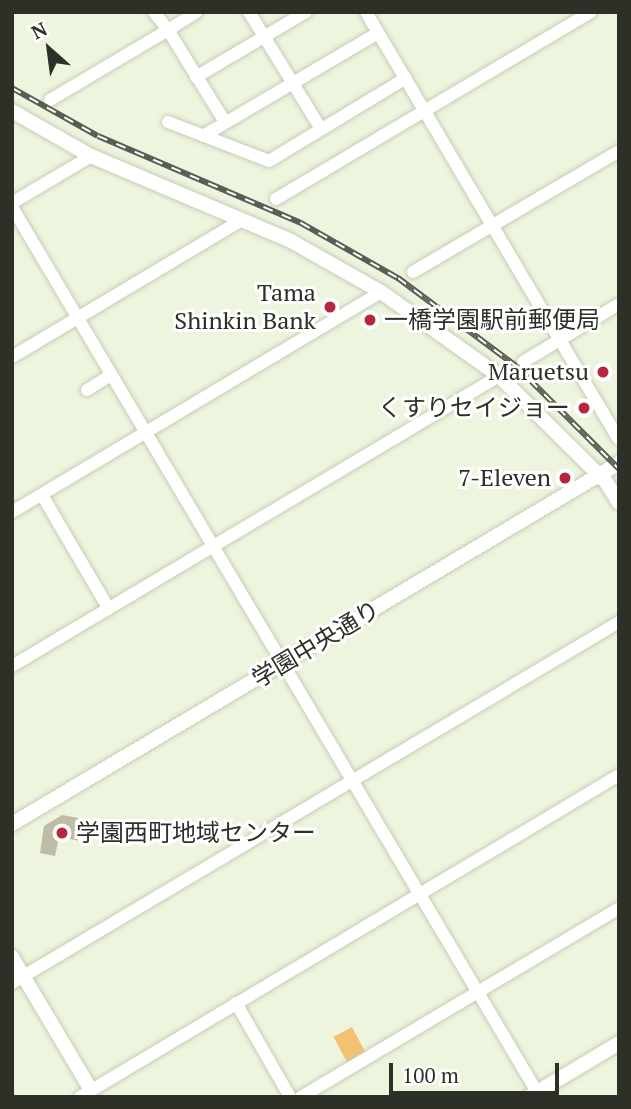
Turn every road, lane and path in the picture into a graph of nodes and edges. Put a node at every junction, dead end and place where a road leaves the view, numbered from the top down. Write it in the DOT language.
graph roads {
  1 [pos="154,12"];
  2 [pos="198,12"];
  3 [pos="249,12"];
  4 [pos="306,12"];
  5 [pos="366,12"];
  6 [pos="591,12"];
  7 [pos="168,30"];
  8 [pos="378,33"];
  9 [pos="264,37"];
  10 [pos="196,77"];
  11 [pos="406,78"];
  12 [pos="293,83"];
  13 [pos="50,100"];
  14 [pos="425,111"];
  15 [pos="15,117"];
  16 [pos="168,122"];
  17 [pos="225,122"];
  18 [pos="321,129"];
  19 [pos="203,136"];
  20 [pos="619,150"];
  21 [pos="91,156"];
  22 [pos="276,199"];
  23 [pos="12,205"];
  24 [pos="242,220"];
  25 [pos="494,225"];
  26 [pos="413,272"];
  27 [pos="381,292"];
  28 [pos="619,304"];
  29 [pos="78,318"];
  30 [pos="559,340"];
  31 [pos="12,357"];
  32 [pos="523,362"];
  33 [pos="111,375"];
  34 [pos="499,376"];
  35 [pos="87,390"];
  36 [pos="145,433"];
  37 [pos="619,439"];
  38 [pos="619,463"];
  39 [pos="598,475"];
  40 [pos="42,495"];
  41 [pos="619,503"];
  42 [pos="12,512"];
  43 [pos="213,547"];
  44 [pos="109,609"];
  45 [pos="619,622"];
  46 [pos="282,664"];
  47 [pos="12,666"];
  48 [pos="619,775"];
  49 [pos="351,781"];
  50 [pos="12,824"];
  51 [pos="419,894"];
  52 [pos="619,908"];
  53 [pos="12,957"];
  54 [pos="18,979"];
  55 [pos="477,992"];
  56 [pos="236,1003"];
  57 [pos="619,1043"];
  58 [pos="86,1093"];
  59 [pos="535,1095"];
  60 [pos="290,1097"];
  61 [pos="301,1097"];
  1 -- 7 [label="street"];
  2 -- 7 [label="street"];
  3 -- 9 [label="street"];
  4 -- 9 [label="street"];
  5 -- 8 [label="street"];
  6 -- 14 [label="street"];
  7 -- 10 [label="street"];
  7 -- 13 [label="street"];
  8 -- 11 [label="street"];
  8 -- 12 [label="street"];
  9 -- 10 [label="street"];
  9 -- 12 [label="street"];
  10 -- 17 [label="street"];
  11 -- 14 [label="street"];
  11 -- 18 [label="street"];
  12 -- 17 [label="street"];
  12 -- 18 [label="street"];
  14 -- 22 [label="street"];
  14 -- 25 [label="street"];
  15 -- 21 [label="street"];
  16 -- 19 [label="street"];
  17 -- 19 [label="street"];
  18 -- 19 [label="street"];
  20 -- 25 [label="street"];
  21 -- 23 [label="street"];
  21 -- 24 [label="street"];
  23 -- 29 [label="street"];
  24 -- 27 [label="street"];
  24 -- 29 [label="street"];
  25 -- 26 [label="street"];
  25 -- 30 [label="street"];
  27 -- 34 [label="street"];
  27 -- 36 [label="street"];
  28 -- 30 [label="street"];
  29 -- 31 [label="street"];
  29 -- 33 [label="street"];
  30 -- 32 [label="street"];
  30 -- 37 [label="street"];
  33 -- 35 [label="street"];
  33 -- 36 [label="street"];
  34 -- 39 [label="street"];
  34 -- 43 [label="street"];
  36 -- 40 [label="street"];
  36 -- 43 [label="street"];
  38 -- 39 [label="street, 学園中央通り"];
  39 -- 41 [label="street"];
  39 -- 46 [label="street, 学園中央通り"];
  40 -- 42 [label="street"];
  40 -- 44 [label="street"];
  43 -- 44 [label="street"];
  43 -- 46 [label="street"];
  44 -- 47 [label="street"];
  45 -- 49 [label="street"];
  46 -- 49 [label="street"];
  46 -- 50 [label="street, 学園中央通り"];
  48 -- 51 [label="street"];
  49 -- 51 [label="street"];
  49 -- 54 [label="street"];
  51 -- 55 [label="street"];
  51 -- 56 [label="street"];
  52 -- 55 [label="street"];
  53 -- 54 [label="street"];
  54 -- 58 [label="street"];
  55 -- 59 [label="street"];
  55 -- 61 [label="street"];
  56 -- 58 [label="street"];
  56 -- 60 [label="street"];
  57 -- 59 [label="street"];
}
